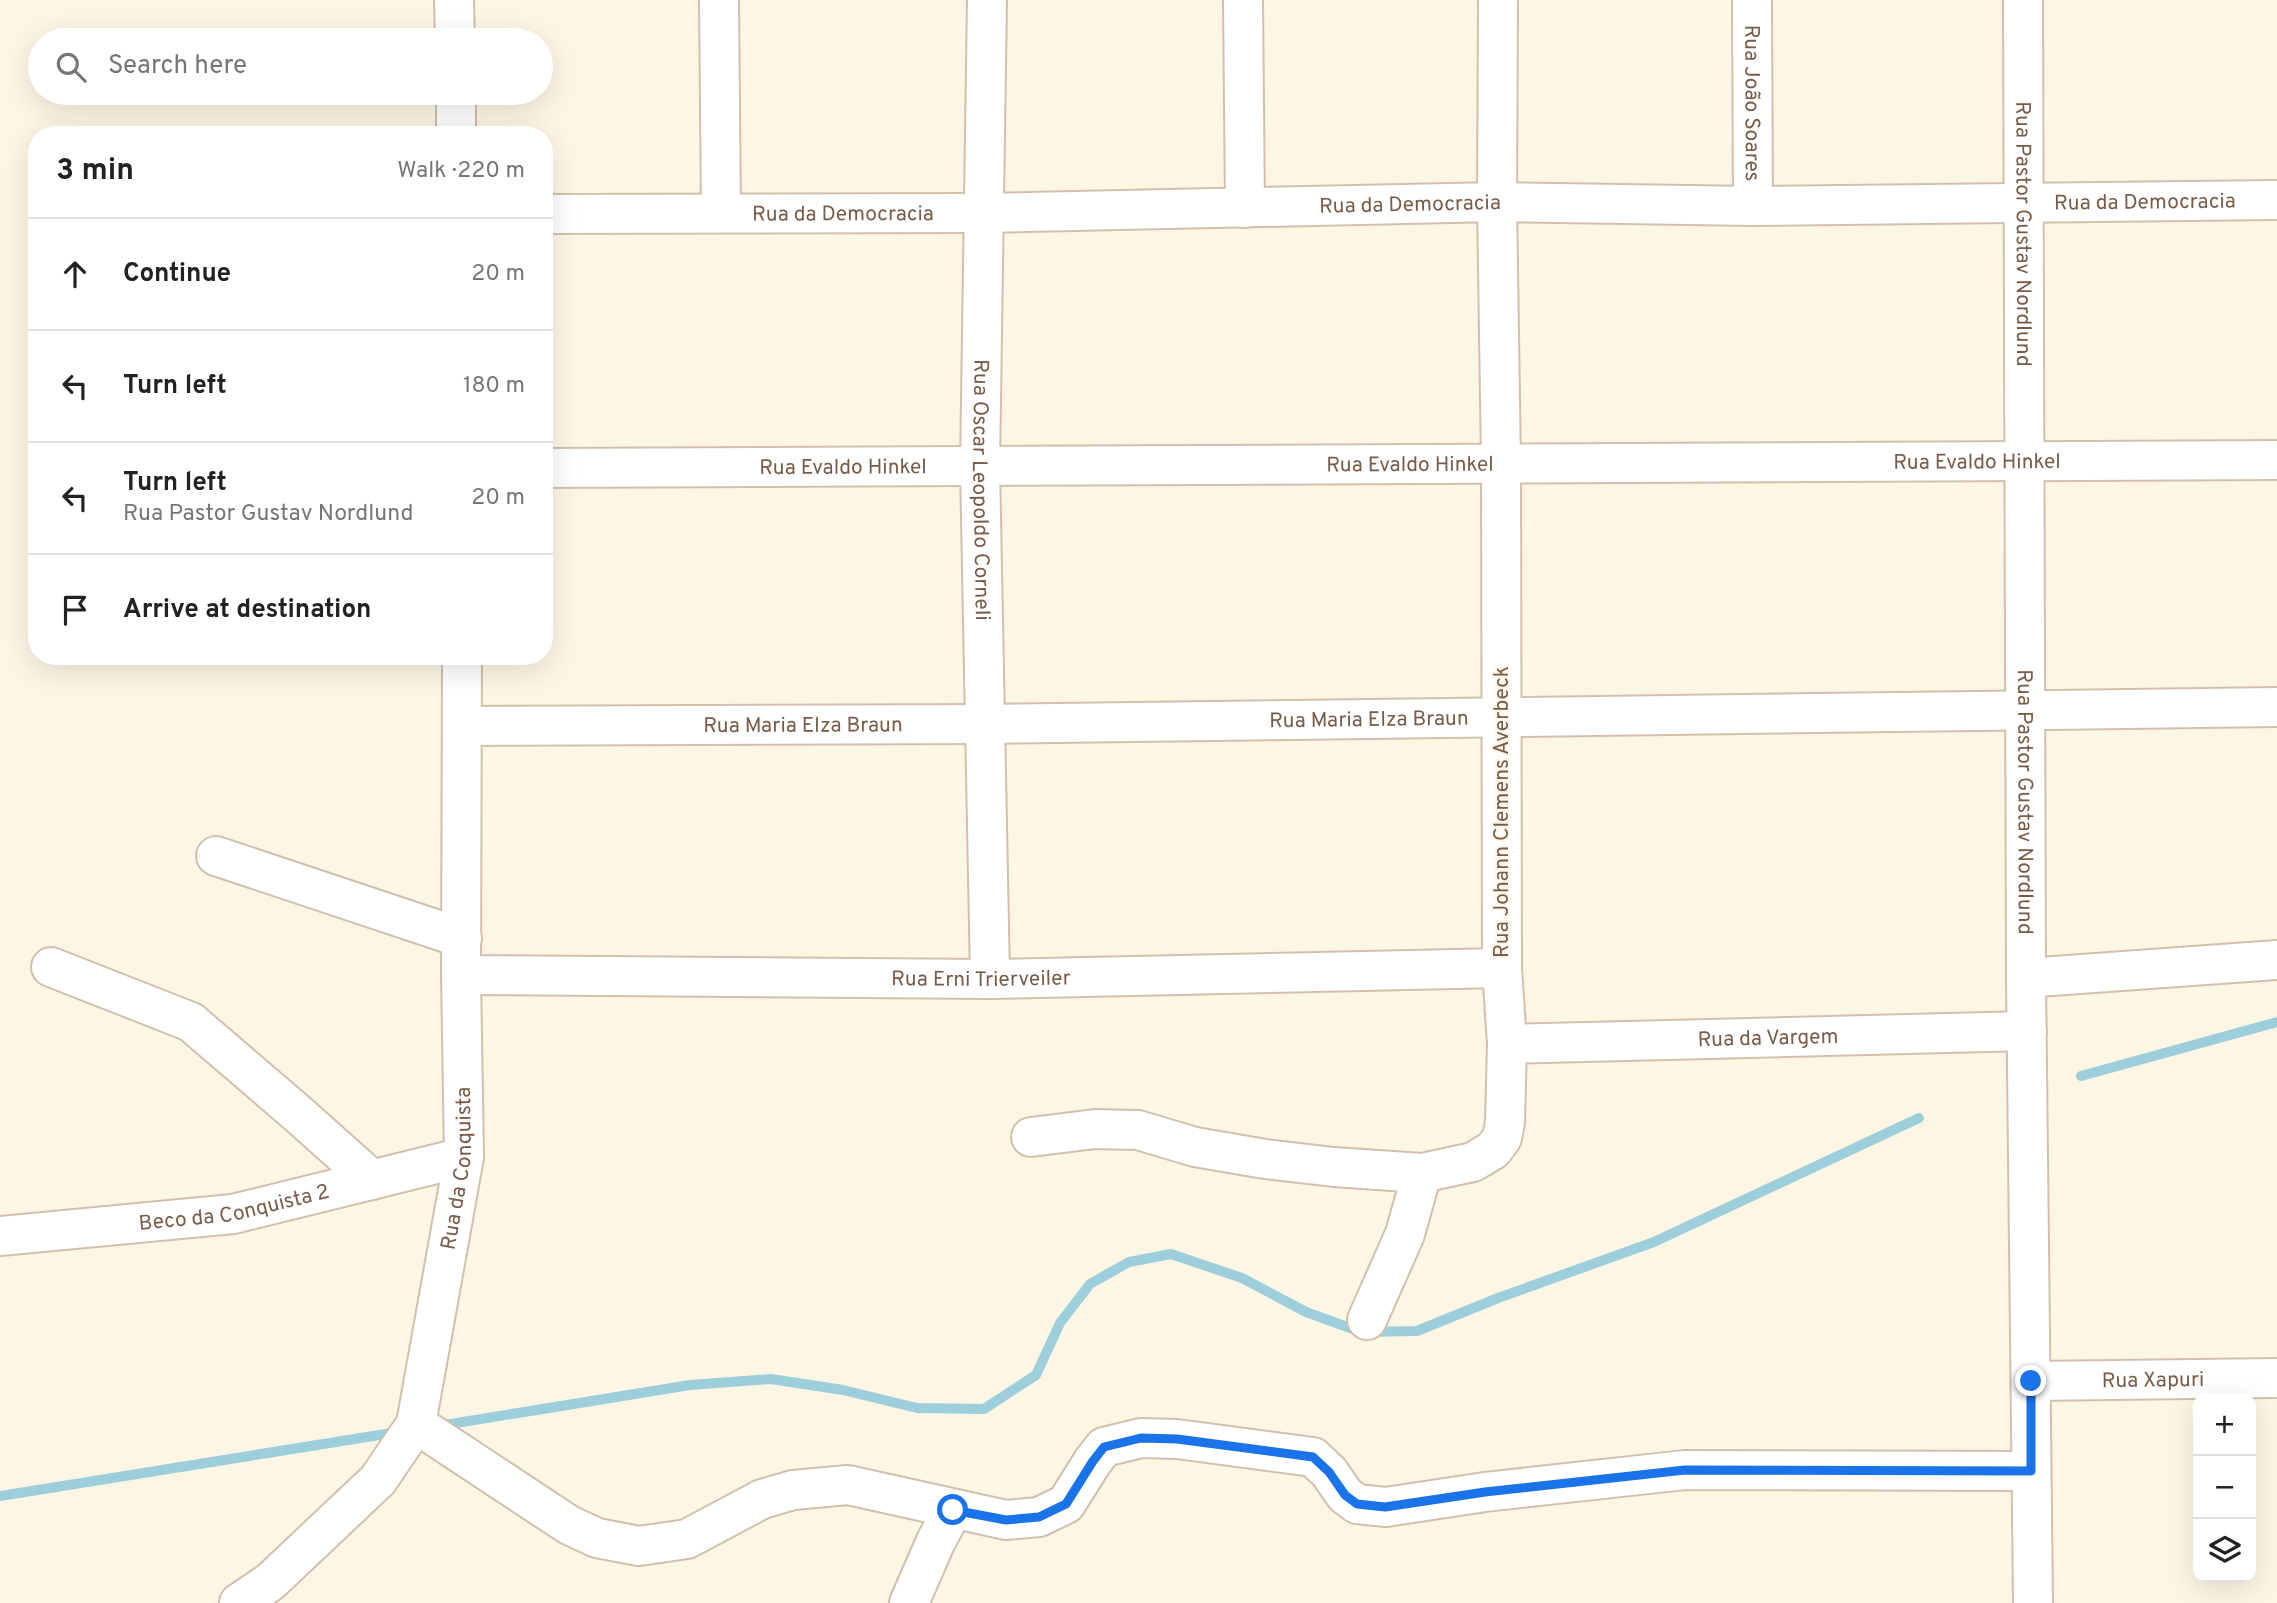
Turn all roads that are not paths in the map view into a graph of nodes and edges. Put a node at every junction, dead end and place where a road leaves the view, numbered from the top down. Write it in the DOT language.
graph roads {
  1 [pos="454,0"];
  2 [pos="719,0"];
  3 [pos="987,0"];
  4 [pos="1243,0"];
  5 [pos="1498,0"];
  6 [pos="1752,0"];
  7 [pos="2023,0"];
  8 [pos="455,28"];
  9 [pos="456,105"];
  10 [pos="457,126"];
  11 [pos="2277,200"];
  12 [pos="1497,202"];
  13 [pos="2025,203"];
  14 [pos="1753,206"];
  15 [pos="1245,208"];
  16 [pos="721,213"];
  17 [pos="985,213"];
  18 [pos="553,214"];
  19 [pos="2277,460"];
  20 [pos="2025,461"];
  21 [pos="1501,464"];
  22 [pos="980,466"];
  23 [pos="553,467"];
  24 [pos="462,665"];
  25 [pos="2277,706"];
  26 [pos="2026,711"];
  27 [pos="1501,718"];
  28 [pos="985,724"];
  29 [pos="463,726"];
  30 [pos="216,856"];
  31 [pos="461,957"];
  32 [pos="2277,960"];
  33 [pos="51,967"];
  34 [pos="1502,968"];
  35 [pos="2026,978"];
  36 [pos="990,979"];
  37 [pos="2027,1031"];
  38 [pos="1507,1044"];
  39 [pos="1031,1138"];
  40 [pos="464,1157"];
  41 [pos="1423,1173"];
  42 [pos="372,1180"];
  43 [pos="0,1236"];
  44 [pos="1367,1320"];
  45 [pos="2277,1378"];
  46 [pos="2031,1381"];
  47 [pos="416,1424"];
  48 [pos="2031,1471"];
  49 [pos="953,1510"];
  50 [pos="239,1603"];
  51 [pos="909,1603"];
  52 [pos="2033,1603"];
  1 -- 8 [label="street"];
  2 -- 16 [label="street"];
  3 -- 17 [label="street, Rua Oscar Leopoldo Corneli"];
  4 -- 15 [label="street"];
  5 -- 12 [label="street, Rua Johann Clemens Averbeck"];
  6 -- 14 [label="street, Rua João Soares"];
  7 -- 13 [label="street, Rua Pastor Gustav Nordlund"];
  9 -- 10 [label="street"];
  11 -- 13 [label="street, Rua da Democracia"];
  12 -- 14 [label="street, Rua da Democracia"];
  12 -- 15 [label="street, Rua da Democracia"];
  12 -- 21 [label="street, Rua Johann Clemens Averbeck"];
  13 -- 14 [label="street, Rua da Democracia"];
  13 -- 20 [label="street, Rua Pastor Gustav Nordlund"];
  15 -- 17 [label="street, Rua da Democracia"];
  16 -- 17 [label="street, Rua da Democracia"];
  16 -- 18 [label="street, Rua da Democracia"];
  17 -- 22 [label="street, Rua Oscar Leopoldo Corneli"];
  19 -- 20 [label="street, Rua Evaldo Hinkel"];
  20 -- 21 [label="street, Rua Evaldo Hinkel"];
  20 -- 26 [label="street, Rua Pastor Gustav Nordlund"];
  21 -- 22 [label="street, Rua Evaldo Hinkel"];
  21 -- 27 [label="street, Rua Johann Clemens Averbeck"];
  22 -- 23 [label="street, Rua Evaldo Hinkel"];
  22 -- 28 [label="street, Rua Oscar Leopoldo Corneli"];
  24 -- 29 [label="street, Rua da Conquista"];
  25 -- 26 [label="street, Rua Maria Elza Braun"];
  26 -- 27 [label="street, Rua Maria Elza Braun"];
  26 -- 35 [label="street, Rua Pastor Gustav Nordlund"];
  27 -- 28 [label="street, Rua Maria Elza Braun"];
  27 -- 34 [label="street, Rua Johann Clemens Averbeck"];
  28 -- 29 [label="street, Rua Maria Elza Braun"];
  28 -- 36 [label="street, Rua Oscar Leopoldo Corneli"];
  29 -- 31 [label="street, Rua da Conquista"];
  30 -- 31 [label="street, Rua Erni Trierveiler"];
  31 -- 36 [label="street, Rua Erni Trierveiler"];
  31 -- 40 [label="street, Rua da Conquista"];
  32 -- 35 [label="street"];
  33 -- 42 [label="street"];
  34 -- 36 [label="street, Rua Erni Trierveiler"];
  34 -- 38 [label="street, Rua Johann Clemens Averbeck"];
  35 -- 37 [label="street, Rua Pastor Gustav Nordlund"];
  37 -- 38 [label="street, Rua da Vargem"];
  37 -- 46 [label="street, Rua Pastor Gustav Nordlund"];
  38 -- 41 [label="street, Rua Johann Clemens Averbeck"];
  39 -- 41 [label="street, Rua Johann Clemens Averbeck"];
  40 -- 42 [label="street, Beco da Conquista 2"];
  40 -- 47 [label="street, Rua da Conquista"];
  41 -- 44 [label="street"];
  42 -- 43 [label="street, Beco da Conquista 2"];
  45 -- 46 [label="street, Rua Xapuri"];
  46 -- 48 [label="street, Rua Pastor Gustav Nordlund"];
  47 -- 49 [label="street"];
  47 -- 50 [label="street, Rua da Conquista"];
  48 -- 49 [label="street"];
  48 -- 52 [label="street, Rua Pastor Gustav Nordlund"];
  49 -- 51 [label="street"];
}
